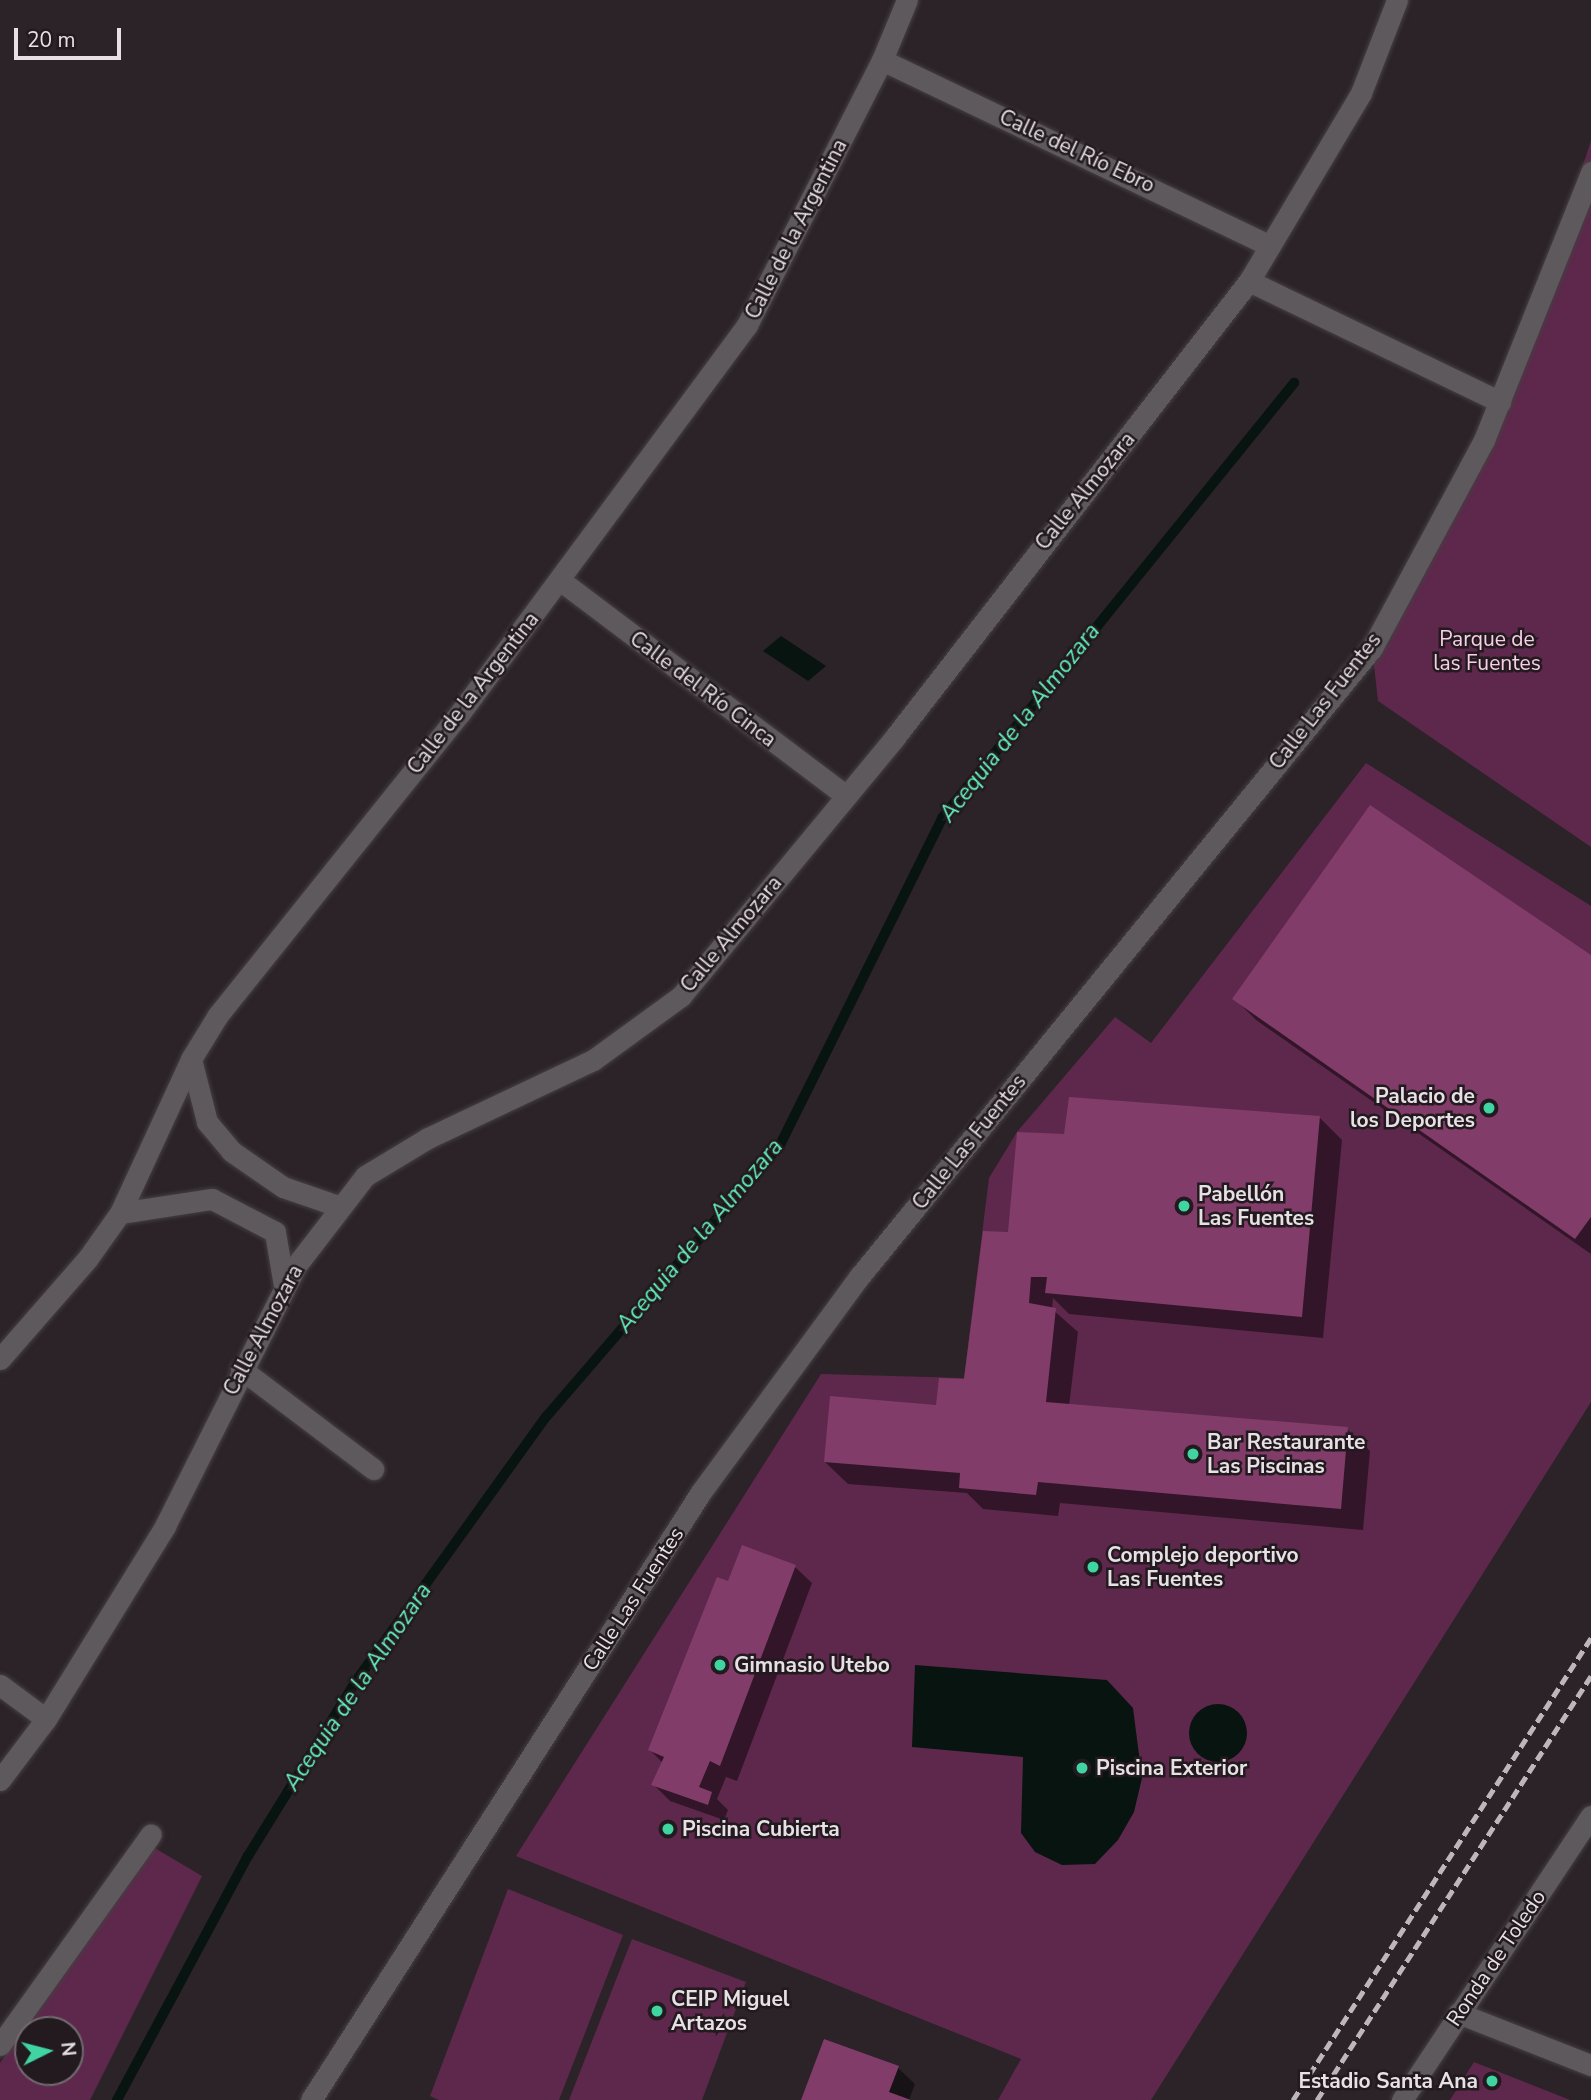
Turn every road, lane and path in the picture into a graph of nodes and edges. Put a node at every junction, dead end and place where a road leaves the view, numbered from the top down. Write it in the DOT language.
graph roads {
  1 [pos="906,0"];
  2 [pos="1397,0"];
  3 [pos="882,60"];
  4 [pos="1591,172"];
  5 [pos="1270,246"];
  6 [pos="1249,281"];
  7 [pos="1500,402"];
  8 [pos="561,581"];
  9 [pos="846,796"];
  10 [pos="191,1059"];
  11 [pos="341,1207"];
  12 [pos="120,1213"];
  13 [pos="284,1286"];
  14 [pos="0,1359"];
  15 [pos="241,1369"];
  16 [pos="373,1469"];
  17 [pos="0,1685"];
  18 [pos="46,1719"];
  19 [pos="0,1780"];
  20 [pos="1591,1816"];
  21 [pos="151,1834"];
  22 [pos="1458,2013"];
  23 [pos="0,2045"];
  24 [pos="1591,2065"];
  25 [pos="311,2100"];
  26 [pos="1402,2100"];
  1 -- 3 [label="street, Calle de la Argentina"];
  2 -- 5 [label="street, Calle Almozara"];
  3 -- 5 [label="street, Calle del Río Ebro"];
  3 -- 8 [label="street, Calle de la Argentina"];
  4 -- 7 [label="street, Calle Las Fuentes"];
  5 -- 6 [label="street, Calle Almozara"];
  6 -- 7 [label="street"];
  6 -- 9 [label="street, Calle Almozara"];
  7 -- 25 [label="street, Calle Las Fuentes"];
  8 -- 9 [label="street, Calle del Río Cinca"];
  8 -- 10 [label="street, Calle de la Argentina"];
  9 -- 11 [label="street, Calle Almozara"];
  10 -- 11 [label="street"];
  10 -- 12 [label="street, Calle de la Argentina"];
  11 -- 13 [label="street, Calle Almozara"];
  12 -- 13 [label="street"];
  12 -- 14 [label="street, Calle de la Argentina"];
  13 -- 15 [label="street, Calle Almozara"];
  15 -- 16 [label="street"];
  15 -- 18 [label="street, Calle Almozara"];
  17 -- 18 [label="street"];
  18 -- 19 [label="street, Calle Almozara"];
  20 -- 22 [label="street, Ronda de Toledo"];
  21 -- 23 [label="street"];
  22 -- 24 [label="street"];
  22 -- 26 [label="street, Ronda de Toledo"];
}
